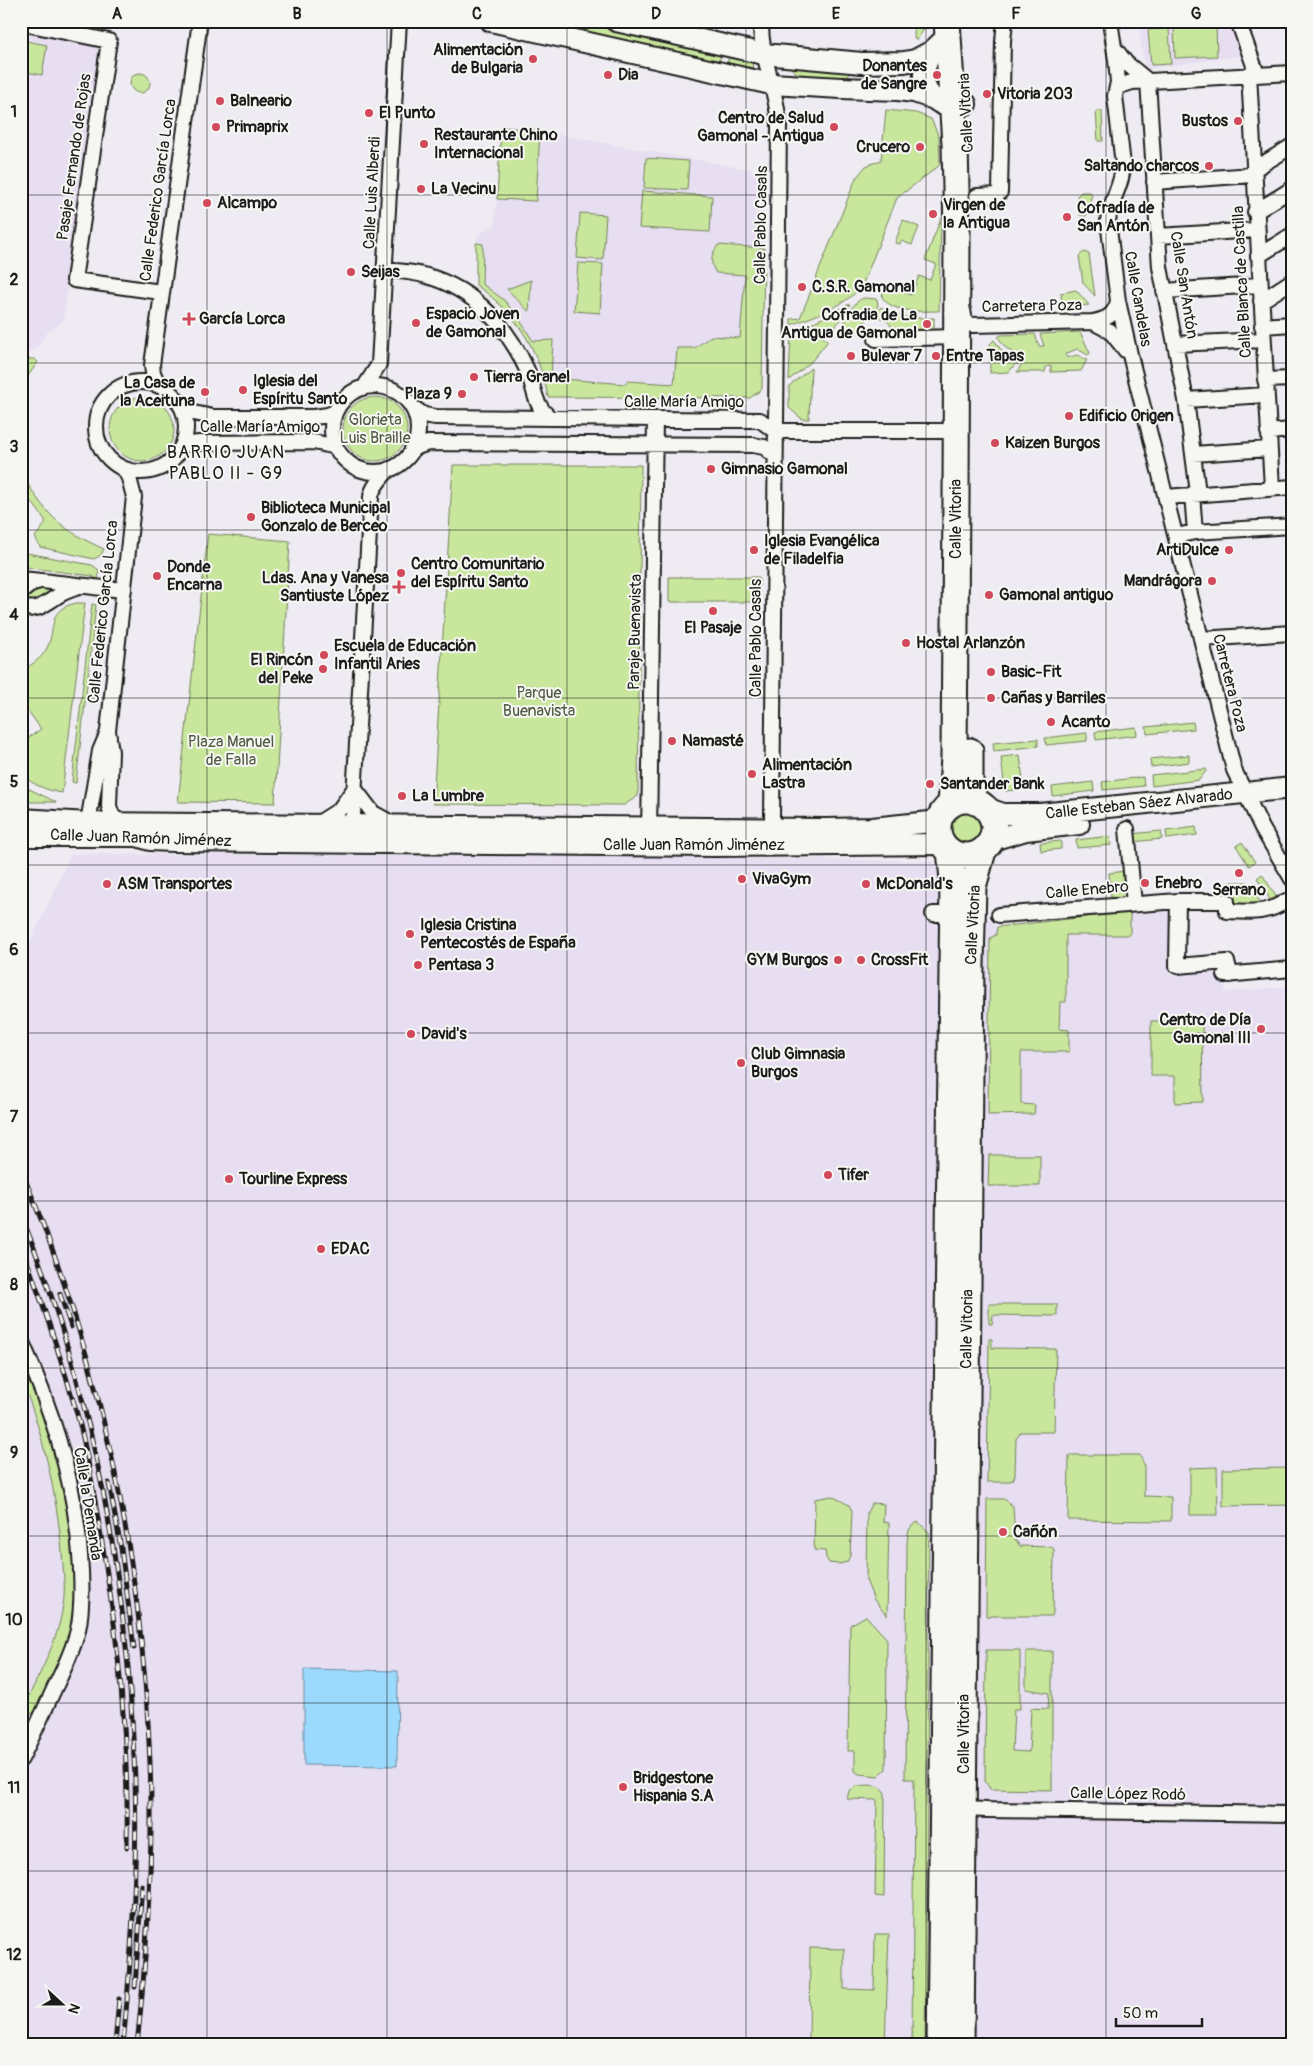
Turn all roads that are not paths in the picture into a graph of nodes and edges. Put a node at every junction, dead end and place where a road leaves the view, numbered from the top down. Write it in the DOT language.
graph roads {
  1 [pos="200,21"];
  2 [pos="399,21"];
  3 [pos="491,21"];
  4 [pos="616,21"];
  5 [pos="761,21"];
  6 [pos="1005,21"];
  7 [pos="1110,21"];
  8 [pos="1238,21"];
  9 [pos="21,23"];
  10 [pos="947,32"];
  11 [pos="1115,48"];
  12 [pos="764,54"];
  13 [pos="862,63"];
  14 [pos="1292,73"];
  15 [pos="1253,74"];
  16 [pos="1148,81"];
  17 [pos="771,84"];
  18 [pos="1117,87"];
  19 [pos="861,89"];
  20 [pos="952,104"];
  21 [pos="1292,146"];
  22 [pos="1253,172"];
  23 [pos="1154,182"];
  24 [pos="1292,189"];
  25 [pos="977,196"];
  26 [pos="1256,212"];
  27 [pos="1256,230"];
  28 [pos="1292,234"];
  29 [pos="1158,236"];
  30 [pos="1258,256"];
  31 [pos="386,270"];
  32 [pos="1292,281"];
  33 [pos="1260,285"];
  34 [pos="1164,291"];
  35 [pos="161,292"];
  36 [pos="1118,301"];
  37 [pos="1261,301"];
  38 [pos="1093,322"];
  39 [pos="1292,324"];
  40 [pos="964,331"];
  41 [pos="1263,333"];
  42 [pos="876,338"];
  43 [pos="1175,344"];
  44 [pos="1131,359"];
  45 [pos="152,365"];
  46 [pos="379,366"];
  47 [pos="1292,379"];
  48 [pos="1265,380"];
  49 [pos="133,383"];
  50 [pos="159,386"];
  51 [pos="365,386"];
  52 [pos="392,389"];
  53 [pos="1266,395"];
  54 [pos="535,398"];
  55 [pos="776,398"];
  56 [pos="1186,400"];
  57 [pos="411,406"];
  58 [pos="184,412"];
  59 [pos="335,412"];
  60 [pos="549,417"];
  61 [pos="520,418"];
  62 [pos="655,420"];
  63 [pos="760,420"];
  64 [pos="1292,430"];
  65 [pos="775,431"];
  66 [pos="956,431"];
  67 [pos="1268,432"];
  68 [pos="183,444"];
  69 [pos="655,445"];
  70 [pos="336,447"];
  71 [pos="1269,448"];
  72 [pos="412,449"];
  73 [pos="1193,454"];
  74 [pos="774,455"];
  75 [pos="352,464"];
  76 [pos="124,469"];
  77 [pos="389,469"];
  78 [pos="152,471"];
  79 [pos="1292,487"];
  80 [pos="1272,488"];
  81 [pos="1164,491"];
  82 [pos="372,493"];
  83 [pos="1195,493"];
  84 [pos="134,497"];
  85 [pos="1292,526"];
  86 [pos="1195,532"];
  87 [pos="1176,536"];
  88 [pos="21,579"];
  89 [pos="40,581"];
  90 [pos="80,587"];
  91 [pos="124,590"];
  92 [pos="21,592"];
  93 [pos="21,606"];
  94 [pos="1292,633"];
  95 [pos="1202,639"];
  96 [pos="108,732"];
  97 [pos="354,788"];
  98 [pos="1292,788"];
  99 [pos="1248,799"];
  100 [pos="1292,801"];
  101 [pos="963,808"];
  102 [pos="21,819"];
  103 [pos="88,824"];
  104 [pos="120,824"];
  105 [pos="317,824"];
  106 [pos="395,825"];
  107 [pos="772,828"];
  108 [pos="21,829"];
  109 [pos="1127,829"];
  110 [pos="261,832"];
  111 [pos="352,833"];
  112 [pos="444,834"];
  113 [pos="21,836"];
  114 [pos="649,837"];
  115 [pos="987,845"];
  116 [pos="782,846"];
  117 [pos="947,848"];
  118 [pos="1292,879"];
  119 [pos="1178,901"];
  120 [pos="1286,902"];
  121 [pos="1134,904"];
  122 [pos="999,915"];
  123 [pos="1292,969"];
  124 [pos="21,1340"];
  125 [pos="943,1684"];
  126 [pos="21,1759"];
  127 [pos="963,1809"];
  128 [pos="1292,1814"];
  129 [pos="942,1837"];
  130 [pos="940,2045"];
  131 [pos="961,2045"];
  1 -- 35 [label="street, Calle Federico García Lorca"];
  2 -- 31 [label="street, Calle Luis Alberdi"];
  3 -- 17 [label="main road"];
  4 -- 12 [label="main road"];
  5 -- 12 [label="street, Calle Pablo Casals"];
  6 -- 25 [label="street"];
  7 -- 11 [label="street, Calle Candelas"];
  8 -- 15 [label="street, Calle Blanca de Castilla"];
  9 -- 35 [label="street, Pasaje Fernando de Rojas"];
  10 -- 13 [label="main road"];
  10 -- 20 [label="highway, Calle Vitoria"];
  10 -- 20 [label="main road"];
  11 -- 16 [label="street"];
  11 -- 18 [label="street, Calle Candelas"];
  12 -- 13 [label="main road"];
  12 -- 17 [label="street, Calle Pablo Casals"];
  13 -- 19 [label="main road"];
  14 -- 15 [label="street"];
  15 -- 16 [label="street"];
  15 -- 22 [label="street, Calle Blanca de Castilla"];
  16 -- 18 [label="street"];
  16 -- 23 [label="street, Calle San Antón"];
  17 -- 19 [label="main road"];
  17 -- 55 [label="street, Calle Pablo Casals"];
  18 -- 36 [label="street, Calle Candelas"];
  19 -- 20 [label="main road"];
  20 -- 40 [label="highway, Calle Vitoria"];
  20 -- 40 [label="highway, Calle Vitoria"];
  21 -- 22 [label="street"];
  22 -- 23 [label="street"];
  22 -- 26 [label="street, Calle Blanca de Castilla"];
  23 -- 29 [label="street, Calle San Antón"];
  24 -- 26 [label="street"];
  26 -- 27 [label="street, Calle Blanca de Castilla"];
  27 -- 29 [label="street"];
  27 -- 30 [label="street, Calle Blanca de Castilla"];
  28 -- 30 [label="street"];
  29 -- 34 [label="street, Calle San Antón"];
  30 -- 33 [label="street, Calle Blanca de Castilla"];
  31 -- 46 [label="street, Calle Luis Alberdi"];
  31 -- 54 [label="street"];
  32 -- 37 [label="street"];
  33 -- 34 [label="street"];
  33 -- 37 [label="street, Calle Blanca de Castilla"];
  34 -- 43 [label="street, Calle San Antón"];
  35 -- 45 [label="street, Calle Federico García Lorca"];
  36 -- 38 [label="street, Carretera Poza"];
  36 -- 44 [label="street, Calle Candelas"];
  37 -- 41 [label="street, Calle Blanca de Castilla"];
  38 -- 40 [label="street, Carretera Poza"];
  38 -- 44 [label="street, Carretera Poza"];
  39 -- 41 [label="street"];
  40 -- 42 [label="street, Carretera Poza"];
  40 -- 66 [label="highway, Calle Vitoria"];
  40 -- 101 [label="highway, Calle Vitoria"];
  41 -- 43 [label="street"];
  41 -- 48 [label="street, Calle Blanca de Castilla"];
  43 -- 56 [label="street, Calle San Antón"];
  44 -- 81 [label="street, Calle Candelas"];
  45 -- 49 [label="street"];
  45 -- 50 [label="street, Calle Federico García Lorca"];
  46 -- 51 [label="street"];
  46 -- 52 [label="street"];
  47 -- 48 [label="street"];
  48 -- 53 [label="street, Calle Blanca de Castilla"];
  49 -- 50 [label="street"];
  49 -- 76 [label="street"];
  50 -- 58 [label="street"];
  51 -- 52 [label="street"];
  51 -- 59 [label="street"];
  52 -- 57 [label="street"];
  53 -- 56 [label="street"];
  53 -- 67 [label="street, Calle Blanca de Castilla"];
  54 -- 60 [label="street"];
  54 -- 61 [label="street"];
  55 -- 63 [label="street"];
  55 -- 65 [label="street, Calle Pablo Casals"];
  56 -- 73 [label="street, Calle San Antón"];
  57 -- 61 [label="street, Calle María Amigo"];
  57 -- 72 [label="street"];
  58 -- 59 [label="street, Calle María Amigo"];
  58 -- 68 [label="street"];
  59 -- 70 [label="street"];
  60 -- 61 [label="street, Calle María Amigo"];
  60 -- 62 [label="street, Calle María Amigo"];
  62 -- 63 [label="street, Calle María Amigo"];
  62 -- 69 [label="street, Paraje Buenavista"];
  63 -- 65 [label="street, Calle María Amigo"];
  64 -- 67 [label="street"];
  65 -- 66 [label="street"];
  65 -- 74 [label="street, Calle Pablo Casals"];
  66 -- 101 [label="highway, Calle Vitoria"];
  67 -- 71 [label="street, Calle Blanca de Castilla"];
  68 -- 70 [label="street, Calle María Amigo"];
  68 -- 78 [label="street"];
  69 -- 72 [label="street"];
  69 -- 74 [label="street"];
  69 -- 114 [label="street, Paraje Buenavista"];
  70 -- 75 [label="street"];
  71 -- 73 [label="street"];
  71 -- 80 [label="street, Calle Blanca de Castilla"];
  72 -- 77 [label="street"];
  73 -- 83 [label="street, Calle San Antón"];
  74 -- 107 [label="street, Calle Pablo Casals"];
  75 -- 77 [label="street"];
  75 -- 82 [label="street"];
  76 -- 78 [label="street"];
  76 -- 84 [label="street, Calle Federico García Lorca"];
  77 -- 82 [label="street"];
  78 -- 84 [label="street, Calle Federico García Lorca"];
  79 -- 80 [label="street"];
  80 -- 83 [label="street"];
  81 -- 83 [label="street"];
  81 -- 87 [label="street, Carretera Poza"];
  82 -- 97 [label="street"];
  83 -- 86 [label="street, Calle San Antón"];
  84 -- 91 [label="street, Calle Federico García Lorca"];
  85 -- 86 [label="street"];
  86 -- 87 [label="street"];
  87 -- 95 [label="street, Carretera Poza"];
  88 -- 89 [label="street"];
  89 -- 90 [label="street"];
  89 -- 92 [label="street"];
  90 -- 91 [label="street"];
  90 -- 93 [label="street"];
  91 -- 96 [label="street, Calle Federico García Lorca"];
  94 -- 95 [label="street"];
  95 -- 99 [label="street, Carretera Poza"];
  96 -- 103 [label="street, Calle Federico García Lorca"];
  96 -- 104 [label="street, Calle Federico García Lorca"];
  97 -- 105 [label="street"];
  97 -- 106 [label="street"];
  97 -- 111 [label="street"];
  98 -- 99 [label="main road, Calle Esteban Sáez Alvarado"];
  99 -- 100 [label="main road, Calle Esteban Sáez Alvarado"];
  99 -- 101 [label="main road, Calle Esteban Sáez Alvarado"];
  99 -- 115 [label="main road, Calle Esteban Sáez Alvarado"];
  99 -- 118 [label="street, Carretera Poza"];
  101 -- 107 [label="main road, Calle Juan Ramón Jiménez"];
  101 -- 115 [label="highway"];
  101 -- 117 [label="highway"];
  102 -- 103 [label="main road, Calle Juan Ramón Jiménez"];
  103 -- 104 [label="main road, Calle Juan Ramón Jiménez"];
  103 -- 108 [label="street"];
  104 -- 110 [label="main road, Calle Juan Ramón Jiménez"];
  105 -- 110 [label="main road, Calle Juan Ramón Jiménez"];
  105 -- 111 [label="main road, Calle Juan Ramón Jiménez"];
  106 -- 111 [label="main road, Calle Juan Ramón Jiménez"];
  106 -- 112 [label="main road, Calle Juan Ramón Jiménez"];
  107 -- 114 [label="main road, Calle Juan Ramón Jiménez"];
  107 -- 116 [label="street, Calle Pablo Casals"];
  109 -- 121 [label="street"];
  110 -- 111 [label="main road, Calle Juan Ramón Jiménez"];
  110 -- 113 [label="main road, Calle Juan Ramón Jiménez"];
  111 -- 112 [label="main road, Calle Juan Ramón Jiménez"];
  112 -- 114 [label="main road, Calle Juan Ramón Jiménez"];
  114 -- 116 [label="main road, Calle Juan Ramón Jiménez"];
  115 -- 117 [label="highway"];
  115 -- 127 [label="highway, Calle Vitoria"];
  116 -- 117 [label="main road, Calle Juan Ramón Jiménez"];
  117 -- 125 [label="highway, Calle Vitoria"];
  119 -- 120 [label="street, Calle Enebro"];
  119 -- 121 [label="street, Calle Enebro"];
  119 -- 123 [label="street"];
  121 -- 122 [label="street, Calle Enebro"];
  124 -- 126 [label="street, Calle la Demanda"];
  125 -- 127 [label="street, Calle Vitoria"];
  125 -- 129 [label="highway, Calle Vitoria"];
  127 -- 128 [label="street, Calle López Rodó"];
  127 -- 129 [label="highway"];
  127 -- 131 [label="highway, Calle Vitoria"];
  129 -- 130 [label="highway, Calle Vitoria"];
}
